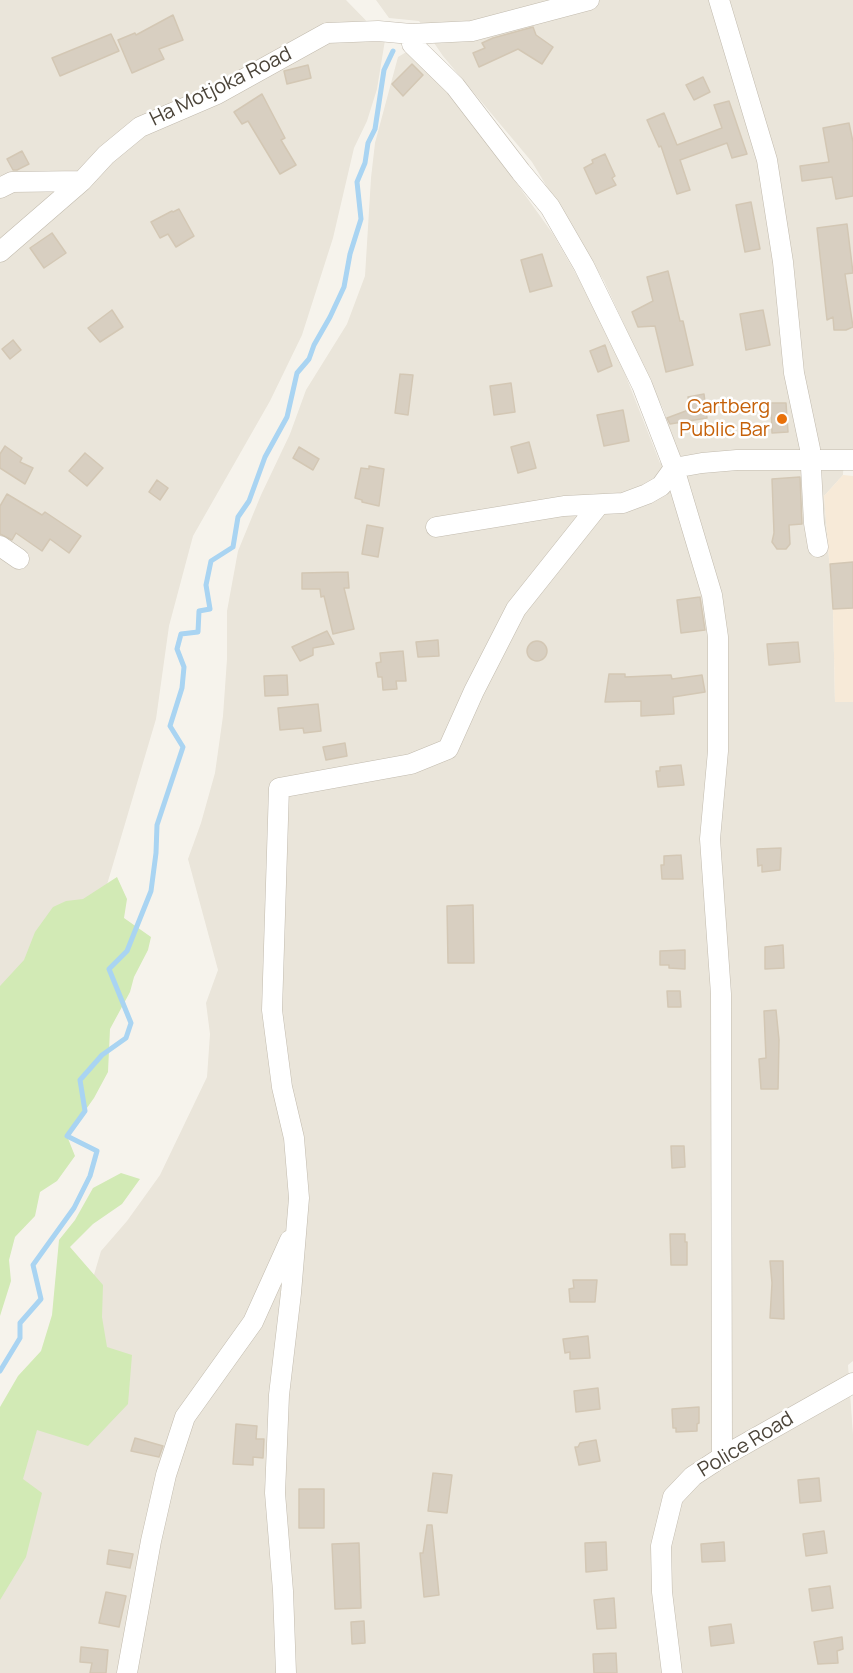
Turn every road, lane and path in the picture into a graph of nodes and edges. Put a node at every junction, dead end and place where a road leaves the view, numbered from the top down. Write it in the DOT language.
graph roads {
  1 [pos="589,0"];
  2 [pos="719,0"];
  3 [pos="411,34"];
  4 [pos="82,181"];
  5 [pos="0,188"];
  6 [pos="0,252"];
  7 [pos="810,460"];
  8 [pos="853,460"];
  9 [pos="674,468"];
  10 [pos="598,506"];
  11 [pos="436,526"];
  12 [pos="0,546"];
  13 [pos="818,547"];
  14 [pos="19,559"];
  15 [pos="297,1226"];
  16 [pos="853,1383"];
  17 [pos="722,1457"];
  18 [pos="127,1673"];
  19 [pos="286,1673"];
  20 [pos="672,1673"];
  1 -- 3 [label="street, Ha Motjoka Road"];
  2 -- 7 [label="street"];
  3 -- 4 [label="street, Ha Motjoka Road"];
  3 -- 9 [label="street"];
  4 -- 5 [label="street"];
  4 -- 6 [label="street, Ha Motjoka Road"];
  7 -- 8 [label="street"];
  7 -- 9 [label="street"];
  7 -- 13 [label="street"];
  9 -- 10 [label="street"];
  9 -- 17 [label="street"];
  10 -- 11 [label="street"];
  10 -- 15 [label="street"];
  12 -- 14 [label="street"];
  15 -- 18 [label="street"];
  15 -- 19 [label="street"];
  16 -- 17 [label="street, Police Road"];
  17 -- 20 [label="street, Police Road"];
}
